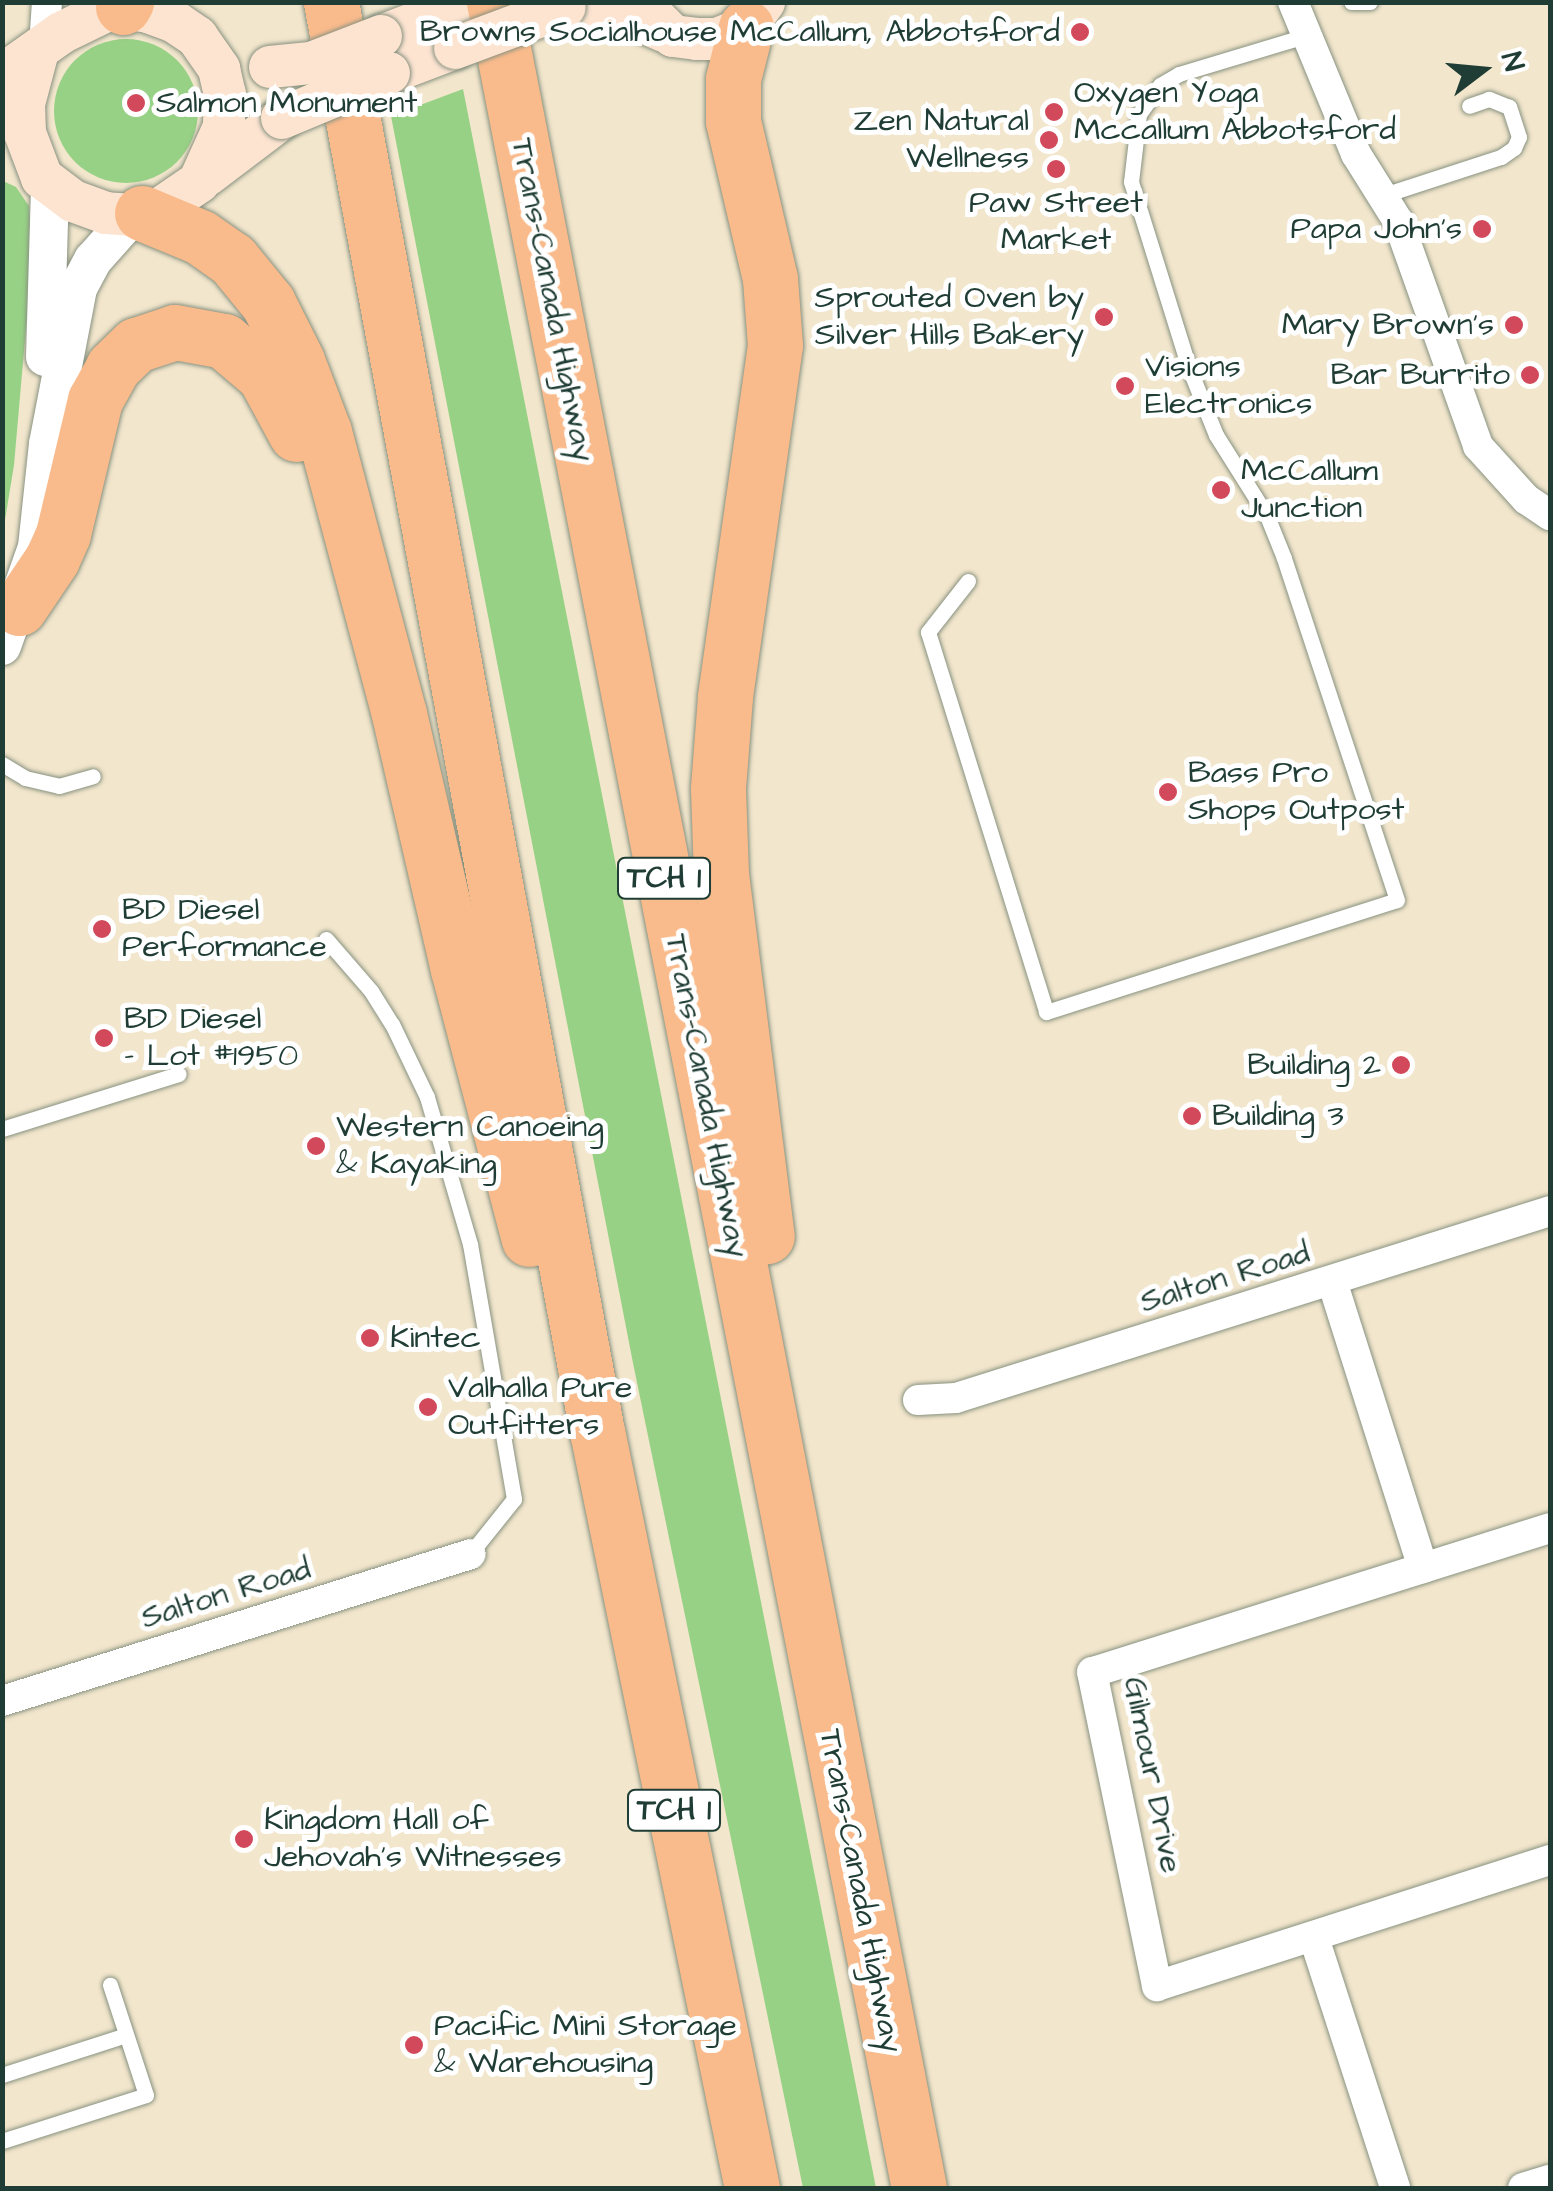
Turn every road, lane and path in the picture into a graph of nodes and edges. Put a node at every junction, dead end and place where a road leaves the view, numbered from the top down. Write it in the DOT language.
graph roads {
  1 [pos="46,2"];
  2 [pos="331,2"];
  3 [pos="640,2"];
  4 [pos="1292,2"];
  5 [pos="1351,2"];
  6 [pos="1370,2"];
  7 [pos="118,5"];
  8 [pos="762,12"];
  9 [pos="467,16"];
  10 [pos="1308,35"];
  11 [pos="672,36"];
  12 [pos="197,37"];
  13 [pos="41,48"];
  14 [pos="385,55"];
  15 [pos="2,74"];
  16 [pos="1470,106"];
  17 [pos="2,160"];
  18 [pos="46,182"];
  19 [pos="199,182"];
  20 [pos="1384,195"];
  21 [pos="138,214"];
  22 [pos="48,444"];
  23 [pos="1550,516"];
  24 [pos="968,581"];
  25 [pos="11,627"];
  26 [pos="399,714"];
  27 [pos="2,764"];
  28 [pos="93,776"];
  29 [pos="326,938"];
  30 [pos="179,1074"];
  31 [pos="2,1129"];
  32 [pos="1550,1211"];
  33 [pos="1332,1281"];
  34 [pos="918,1400"];
  35 [pos="596,1432"];
  36 [pos="1550,1528"];
  37 [pos="470,1554"];
  38 [pos="1423,1568"];
  39 [pos="2,1701"];
  40 [pos="833,1754"];
  41 [pos="1550,1860"];
  42 [pos="1314,1938"];
  43 [pos="110,1985"];
  44 [pos="126,2035"];
  45 [pos="2,2074"];
  46 [pos="2,2140"];
  47 [pos="1550,2180"];
  48 [pos="752,2188"];
  49 [pos="920,2188"];
  50 [pos="1395,2188"];
  51 [pos="1523,2188"];
  1 -- 13 [label="street"];
  2 -- 35 [label="highway, TCH 1"];
  3 -- 11 [label="main road"];
  4 -- 10 [label="street"];
  5 -- 6 [label="lane"];
  7 -- 12 [label="main road"];
  7 -- 13 [label="main road"];
  8 -- 11 [label="main road"];
  8 -- 40 [label="highway"];
  9 -- 11 [label="main road, bridge"];
  9 -- 14 [label="main road"];
  9 -- 40 [label="highway, Trans-Canada Highway / TCH 1"];
  10 -- 20 [label="street"];
  10 -- 24 [label="lane"];
  12 -- 14 [label="main road, bridge"];
  12 -- 19 [label="main road"];
  13 -- 15 [label="main road"];
  13 -- 18 [label="main road"];
  14 -- 19 [label="main road, bridge"];
  16 -- 20 [label="lane"];
  17 -- 18 [label="main road"];
  18 -- 21 [label="main road"];
  18 -- 22 [label="street"];
  19 -- 21 [label="main road"];
  20 -- 23 [label="street"];
  21 -- 22 [label="street"];
  21 -- 26 [label="highway"];
  22 -- 25 [label="street"];
  25 -- 26 [label="highway"];
  26 -- 35 [label="highway"];
  27 -- 28 [label="lane"];
  29 -- 37 [label="lane"];
  30 -- 31 [label="lane"];
  32 -- 33 [label="street, Salton Road"];
  33 -- 34 [label="street, Salton Road"];
  33 -- 38 [label="street"];
  35 -- 48 [label="highway, TCH 1"];
  36 -- 38 [label="street"];
  37 -- 39 [label="street, Salton Road"];
  38 -- 42 [label="street, Gilmour Drive"];
  40 -- 49 [label="highway, Trans-Canada Highway / TCH 1"];
  41 -- 42 [label="street"];
  42 -- 50 [label="street"];
  43 -- 44 [label="lane"];
  44 -- 45 [label="lane"];
  44 -- 46 [label="lane"];
  47 -- 51 [label="street"];
}
